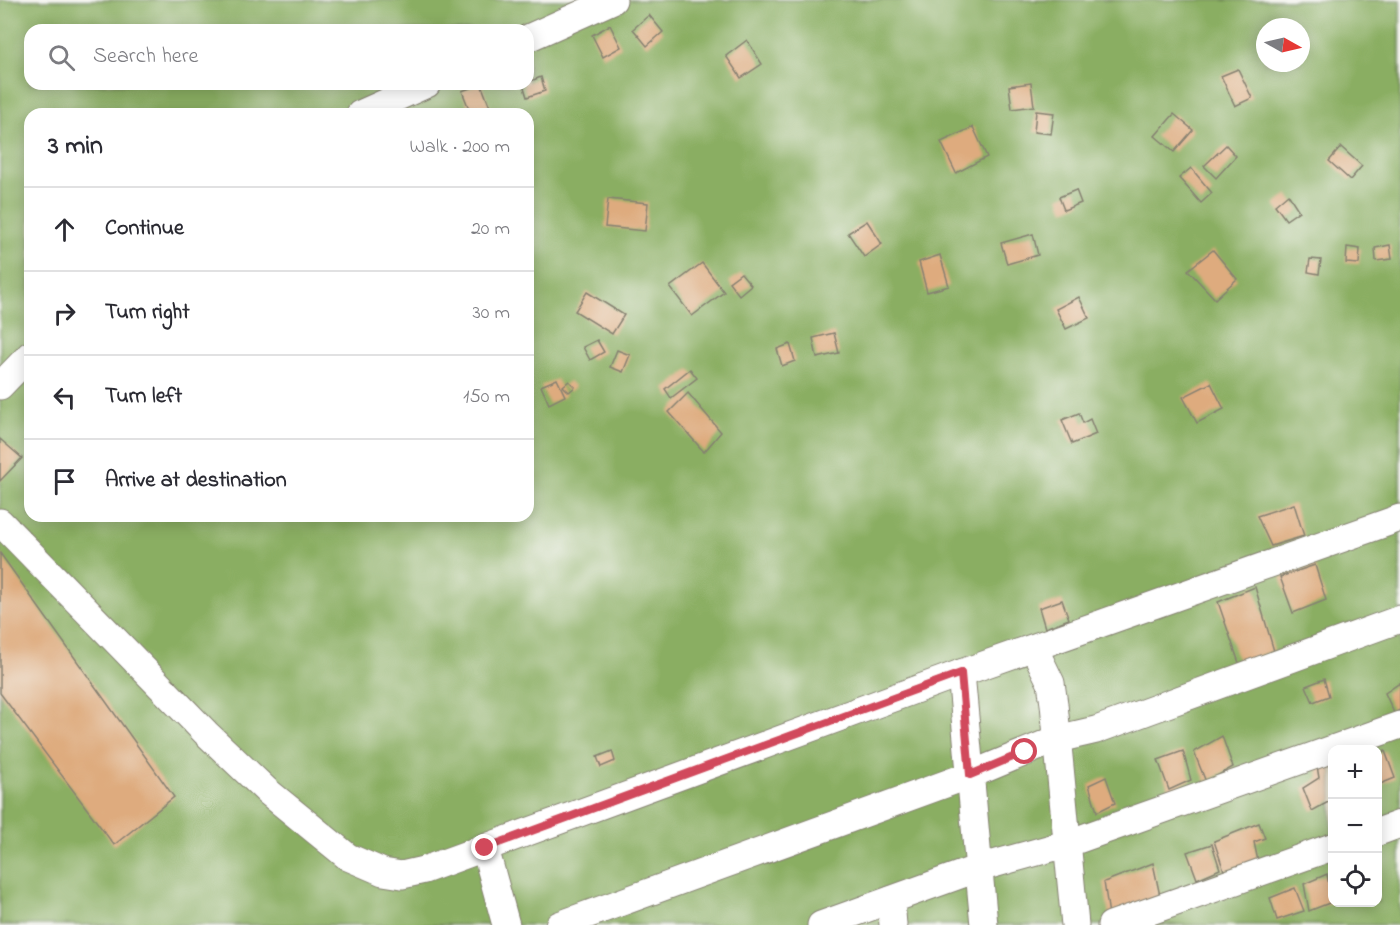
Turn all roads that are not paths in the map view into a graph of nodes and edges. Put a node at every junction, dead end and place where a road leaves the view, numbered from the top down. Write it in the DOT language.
graph roads {
  1 [pos="613,0"];
  2 [pos="534,35"];
  3 [pos="414,90"];
  4 [pos="373,108"];
  5 [pos="24,361"];
  6 [pos="0,386"];
  7 [pos="0,522"];
  8 [pos="1398,524"];
  9 [pos="1400,619"];
  10 [pos="1034,648"];
  11 [pos="961,673"];
  12 [pos="1400,725"];
  13 [pos="1057,739"];
  14 [pos="970,775"];
  15 [pos="1400,824"];
  16 [pos="1382,830"];
  17 [pos="1066,844"];
  18 [pos="485,848"];
  19 [pos="1328,848"];
  20 [pos="979,868"];
  21 [pos="892,912"];
  22 [pos="506,925"];
  23 [pos="559,925"];
  24 [pos="821,925"];
  25 [pos="984,925"];
  26 [pos="1075,925"];
  27 [pos="1111,925"];
  1 -- 2 [label="street"];
  3 -- 4 [label="street"];
  5 -- 6 [label="street"];
  7 -- 18 [label="street"];
  8 -- 10 [label="street"];
  9 -- 13 [label="street"];
  10 -- 11 [label="street"];
  10 -- 13 [label="street"];
  11 -- 14 [label="street"];
  11 -- 18 [label="street"];
  12 -- 17 [label="street"];
  13 -- 14 [label="street"];
  13 -- 17 [label="street"];
  14 -- 20 [label="street"];
  14 -- 23 [label="street"];
  15 -- 16 [label="street"];
  17 -- 20 [label="street"];
  17 -- 26 [label="street"];
  18 -- 22 [label="street"];
  19 -- 27 [label="street"];
  20 -- 21 [label="street"];
  20 -- 25 [label="street"];
  21 -- 24 [label="street"];
}
